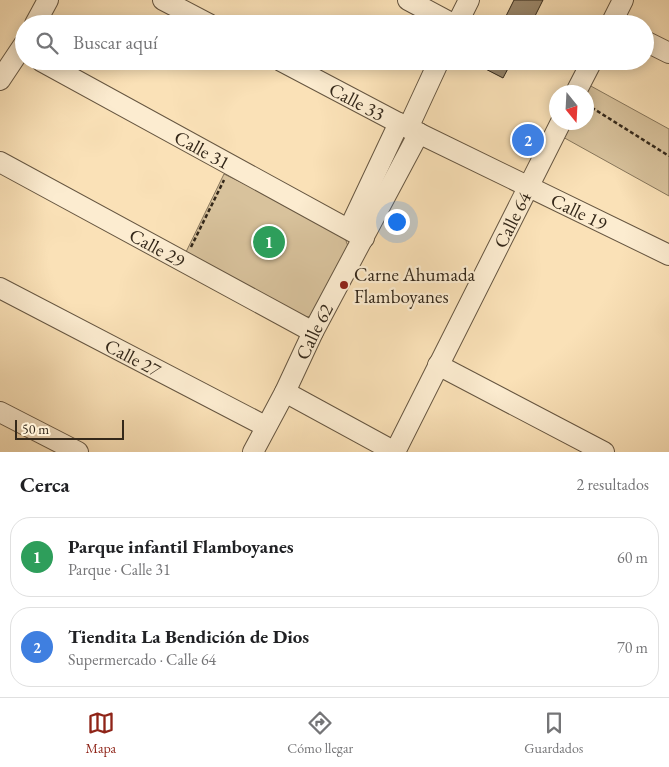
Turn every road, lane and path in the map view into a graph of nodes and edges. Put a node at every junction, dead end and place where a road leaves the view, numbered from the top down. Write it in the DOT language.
graph roads {
  1 [pos="48,0"];
  2 [pos="163,0"];
  3 [pos="408,0"];
  4 [pos="470,0"];
  5 [pos="623,0"];
  6 [pos="40,15"];
  7 [pos="192,15"];
  8 [pos="437,15"];
  9 [pos="461,15"];
  10 [pos="616,15"];
  11 [pos="654,46"];
  12 [pos="669,53"];
  13 [pos="15,60"];
  14 [pos="57,70"];
  15 [pos="298,70"];
  16 [pos="435,70"];
  17 [pos="587,70"];
  18 [pos="0,80"];
  19 [pos="580,85"];
  20 [pos="594,109"];
  21 [pos="409,128"];
  22 [pos="557,130"];
  23 [pos="669,156"];
  24 [pos="0,162"];
  25 [pos="232,166"];
  26 [pos="529,187"];
  27 [pos="356,233"];
  28 [pos="669,254"];
  29 [pos="183,262"];
  30 [pos="0,288"];
  31 [pos="313,332"];
  32 [pos="438,365"];
  33 [pos="285,392"];
  34 [pos="0,412"];
  35 [pos="265,426"];
  36 [pos="78,452"];
  37 [pos="252,452"];
  38 [pos="395,452"];
  39 [pos="604,452"];
  1 -- 6 [label="street"];
  2 -- 7 [label="street"];
  3 -- 8 [label="street"];
  4 -- 9 [label="street"];
  5 -- 10 [label="street"];
  11 -- 12 [label="street"];
  13 -- 18 [label="street"];
  14 -- 25 [label="street, Calle 31"];
  15 -- 21 [label="street, Calle 33"];
  16 -- 21 [label="street, Calle 62"];
  17 -- 19 [label="street"];
  20 -- 23 [label="path"];
  21 -- 26 [label="street, Calle 19"];
  21 -- 27 [label="street, Calle 62"];
  22 -- 26 [label="street, Calle 64"];
  24 -- 29 [label="street, Calle 29"];
  25 -- 27 [label="street, Calle 31"];
  25 -- 29 [label="path"];
  26 -- 28 [label="street, Calle 19"];
  26 -- 32 [label="street, Calle 64"];
  27 -- 31 [label="street, Calle 62"];
  29 -- 31 [label="street, Calle 29"];
  30 -- 35 [label="street, Calle 27"];
  31 -- 33 [label="street, Calle 62"];
  32 -- 38 [label="street, Calle 64"];
  32 -- 39 [label="street"];
  33 -- 35 [label="street, Calle 62"];
  33 -- 38 [label="street"];
  34 -- 36 [label="street"];
  35 -- 37 [label="street, Calle 62"];
}
